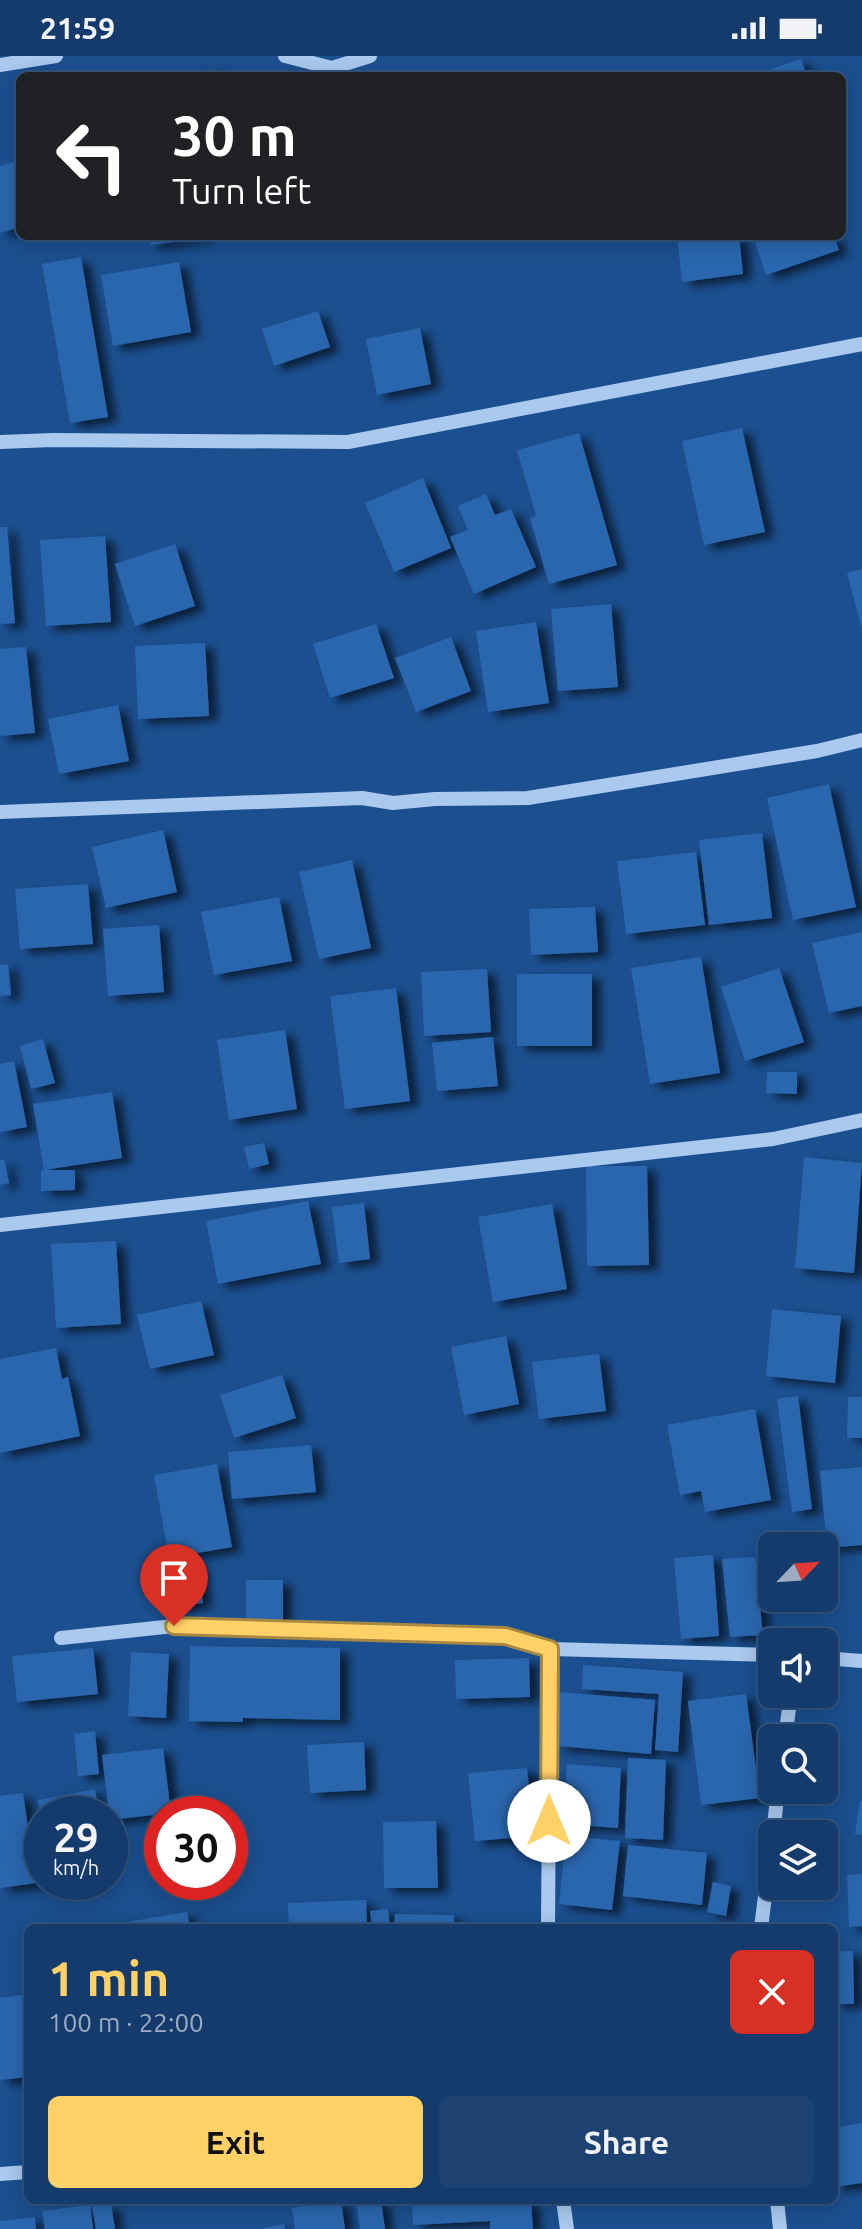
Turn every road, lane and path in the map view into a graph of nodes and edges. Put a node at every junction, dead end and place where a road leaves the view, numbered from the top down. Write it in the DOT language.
graph roads {
  1 [pos="56,56"];
  2 [pos="285,56"];
  3 [pos="370,56"];
  4 [pos="0,65"];
  5 [pos="862,344"];
  6 [pos="0,442"];
  7 [pos="862,740"];
  8 [pos="0,812"];
  9 [pos="862,1120"];
  10 [pos="0,1225"];
  11 [pos="61,1638"];
  12 [pos="550,1649"];
  13 [pos="758,1655"];
  14 [pos="838,1659"];
  15 [pos="862,1661"];
  16 [pos="765,1900"];
  17 [pos="548,1924"];
  18 [pos="762,1924"];
  19 [pos="24,2172"];
  20 [pos="0,2174"];
  21 [pos="564,2204"];
  22 [pos="777,2204"];
  23 [pos="567,2229"];
  24 [pos="780,2229"];
  1 -- 4 [label="street"];
  2 -- 3 [label="street"];
  5 -- 6 [label="street"];
  7 -- 8 [label="street"];
  9 -- 10 [label="street"];
  11 -- 12 [label="street"];
  12 -- 13 [label="street"];
  12 -- 17 [label="street"];
  14 -- 15 [label="street"];
  16 -- 18 [label="street"];
  19 -- 20 [label="street"];
  21 -- 23 [label="street"];
  22 -- 24 [label="street"];
}
